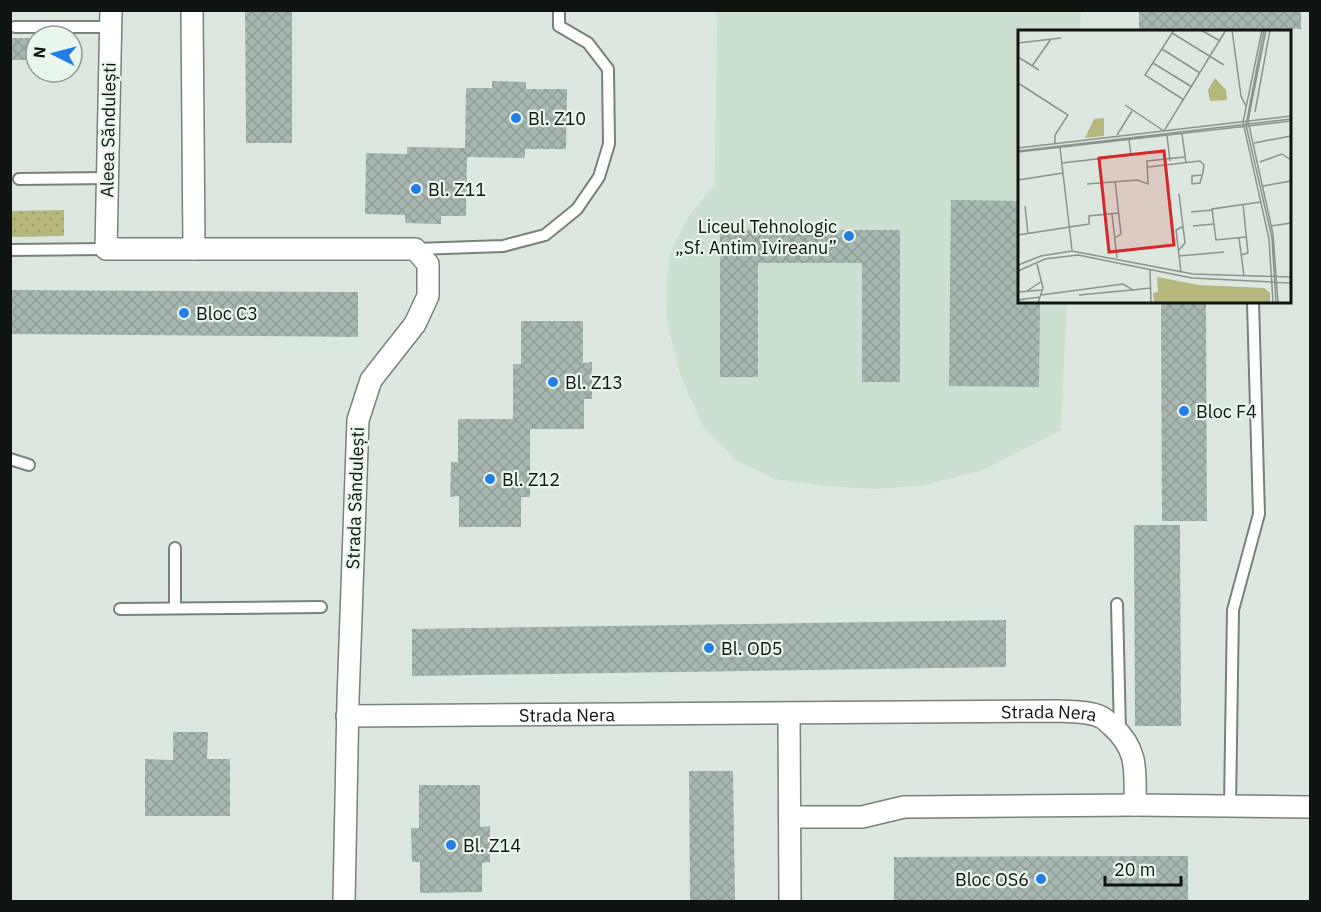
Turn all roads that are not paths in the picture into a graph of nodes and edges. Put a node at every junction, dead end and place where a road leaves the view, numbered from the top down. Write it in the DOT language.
graph roads {
  1 [pos="192,10"];
  2 [pos="559,10"];
  3 [pos="111,19"];
  4 [pos="15,27"];
  5 [pos="108,178"];
  6 [pos="19,179"];
  7 [pos="106,249"];
  8 [pos="194,249"];
  9 [pos="415,249"];
  10 [pos="10,250"];
  11 [pos="1253,303"];
  12 [pos="10,459"];
  13 [pos="29,465"];
  14 [pos="175,548"];
  15 [pos="1117,604"];
  16 [pos="321,607"];
  17 [pos="175,608"];
  18 [pos="120,609"];
  19 [pos="789,713"];
  20 [pos="347,716"];
  21 [pos="1120,733"];
  22 [pos="1136,805"];
  23 [pos="1230,806"];
  24 [pos="1311,807"];
  25 [pos="790,817"];
  26 [pos="344,902"];
  27 [pos="790,902"];
  1 -- 8 [label="street"];
  2 -- 9 [label="lane"];
  3 -- 4 [label="lane"];
  3 -- 5 [label="street, Aleea Săndulești"];
  5 -- 6 [label="lane"];
  5 -- 7 [label="street, Aleea Săndulești"];
  7 -- 8 [label="street"];
  7 -- 10 [label="lane"];
  8 -- 9 [label="street"];
  9 -- 20 [label="street, Strada Săndulești"];
  11 -- 23 [label="lane"];
  12 -- 13 [label="lane"];
  14 -- 17 [label="lane"];
  15 -- 21 [label="lane"];
  16 -- 17 [label="lane"];
  17 -- 18 [label="lane"];
  19 -- 20 [label="street, Strada Nera"];
  19 -- 21 [label="street, Strada Nera"];
  19 -- 25 [label="street"];
  20 -- 26 [label="street, Strada Săndulești"];
  21 -- 22 [label="street, Strada Nera"];
  22 -- 23 [label="street"];
  22 -- 25 [label="street"];
  23 -- 24 [label="street"];
  25 -- 27 [label="street"];
}
